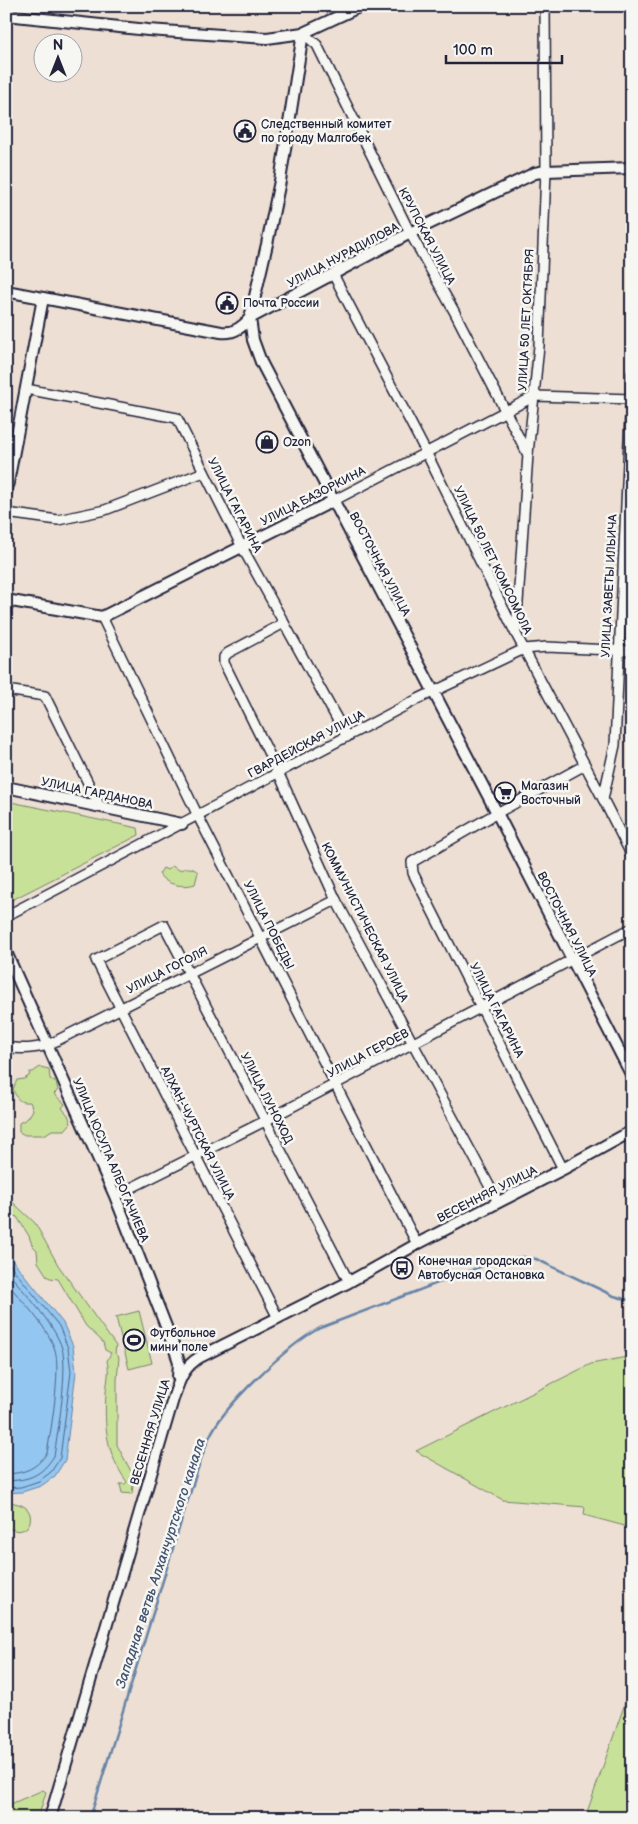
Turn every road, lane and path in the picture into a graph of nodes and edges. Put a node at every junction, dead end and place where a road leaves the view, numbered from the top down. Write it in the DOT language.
graph roads {
  1 [pos="361,6"];
  2 [pos="545,6"];
  3 [pos="339,11"];
  4 [pos="6,15"];
  5 [pos="303,33"];
  6 [pos="632,168"];
  7 [pos="546,170"];
  8 [pos="410,233"];
  9 [pos="333,274"];
  10 [pos="6,291"];
  11 [pos="43,298"];
  12 [pos="250,318"];
  13 [pos="233,331"];
  14 [pos="253,340"];
  15 [pos="632,374"];
  16 [pos="26,389"];
  17 [pos="534,396"];
  18 [pos="631,399"];
  19 [pos="505,411"];
  20 [pos="426,452"];
  21 [pos="528,454"];
  22 [pos="204,472"];
  23 [pos="6,493"];
  24 [pos="333,501"];
  25 [pos="6,513"];
  26 [pos="242,547"];
  27 [pos="6,600"];
  28 [pos="102,617"];
  29 [pos="284,622"];
  30 [pos="516,634"];
  31 [pos="524,649"];
  32 [pos="619,650"];
  33 [pos="632,651"];
  34 [pos="6,690"];
  35 [pos="433,692"];
  36 [pos="347,736"];
  37 [pos="586,765"];
  38 [pos="278,772"];
  39 [pos="6,787"];
  40 [pos="603,799"];
  41 [pos="100,807"];
  42 [pos="497,813"];
  43 [pos="198,816"];
  44 [pos="182,824"];
  45 [pos="632,856"];
  46 [pos="336,900"];
  47 [pos="6,916"];
  48 [pos="632,928"];
  49 [pos="261,937"];
  50 [pos="6,952"];
  51 [pos="571,959"];
  52 [pos="96,960"];
  53 [pos="190,972"];
  54 [pos="481,1007"];
  55 [pos="120,1008"];
  56 [pos="413,1043"];
  57 [pos="48,1045"];
  58 [pos="6,1047"];
  59 [pos="632,1076"];
  60 [pos="336,1084"];
  61 [pos="265,1121"];
  62 [pos="632,1131"];
  63 [pos="195,1155"];
  64 [pos="562,1169"];
  65 [pos="115,1196"];
  66 [pos="498,1202"];
  67 [pos="417,1244"];
  68 [pos="349,1282"];
  69 [pos="278,1318"];
  70 [pos="178,1383"];
  71 [pos="50,1818"];
  1 -- 3 [label="street"];
  2 -- 7 [label="street, УЛИЦА 50 ЛЕТ ОКТЯБРЯ"];
  3 -- 5 [label="street"];
  4 -- 5 [label="street"];
  5 -- 8 [label="street, КРУПСКАЯ УЛИЦА"];
  5 -- 12 [label="street, ВОСТОЧНАЯ УЛИЦА"];
  6 -- 7 [label="street, УЛИЦА НУРАДИЛОВА"];
  7 -- 8 [label="street, УЛИЦА НУРАДИЛОВА"];
  7 -- 17 [label="street, УЛИЦА 50 ЛЕТ ОКТЯБРЯ"];
  8 -- 9 [label="street, УЛИЦА НУРАДИЛОВА"];
  8 -- 19 [label="street, КРУПСКАЯ УЛИЦА"];
  9 -- 12 [label="street, УЛИЦА НУРАДИЛОВА"];
  9 -- 20 [label="street, УЛИЦА 50 ЛЕТ КОМСОМОЛА"];
  10 -- 11 [label="street"];
  11 -- 13 [label="street"];
  11 -- 16 [label="street"];
  12 -- 13 [label="street, УЛИЦА НУРАДИЛОВА"];
  12 -- 14 [label="street, ВОСТОЧНАЯ УЛИЦА"];
  13 -- 14 [label="street"];
  14 -- 24 [label="street, ВОСТОЧНАЯ УЛИЦА"];
  15 -- 18 [label="street, УЛИЦА ЗАВЕТЫ ИЛЬИЧА"];
  16 -- 22 [label="street, УЛИЦА ГАГАРИНА"];
  16 -- 23 [label="street"];
  17 -- 18 [label="street, УЛИЦА БАЗОРКИНА"];
  17 -- 19 [label="street, УЛИЦА БАЗОРКИНА"];
  17 -- 21 [label="street, УЛИЦА 50 ЛЕТ ОКТЯБРЯ"];
  18 -- 32 [label="street, УЛИЦА ЗАВЕТЫ ИЛЬИЧА"];
  19 -- 20 [label="street, УЛИЦА БАЗОРКИНА"];
  19 -- 21 [label="street, КРУПСКАЯ УЛИЦА"];
  20 -- 24 [label="street, УЛИЦА БАЗОРКИНА"];
  20 -- 30 [label="street, УЛИЦА 50 ЛЕТ КОМСОМОЛА"];
  21 -- 30 [label="street, УЛИЦА 50 ЛЕТ ОКТЯБРЯ"];
  22 -- 25 [label="street"];
  22 -- 26 [label="street, УЛИЦА ГАГАРИНА"];
  24 -- 26 [label="street, УЛИЦА БАЗОРКИНА"];
  24 -- 35 [label="street, ВОСТОЧНАЯ УЛИЦА"];
  26 -- 28 [label="street, УЛИЦА БАЗОРКИНА"];
  26 -- 29 [label="street, УЛИЦА ГАГАРИНА"];
  27 -- 28 [label="street"];
  28 -- 43 [label="street, УЛИЦА ПОБЕДЫ"];
  29 -- 36 [label="street, УЛИЦА ГАГАРИНА"];
  29 -- 38 [label="street, КОММУНИСТИЧЕСКАЯ УЛИЦА"];
  30 -- 31 [label="street, УЛИЦА 50 ЛЕТ КОМСОМОЛА"];
  31 -- 32 [label="street, ГВАРДЕЙСКАЯ УЛИЦА"];
  31 -- 35 [label="street, ГВАРДЕЙСКАЯ УЛИЦА"];
  31 -- 37 [label="street, УЛИЦА 50 ЛЕТ КОМСОМОЛА"];
  32 -- 33 [label="street, ГВАРДЕЙСКАЯ УЛИЦА"];
  32 -- 40 [label="street, УЛИЦА ЗАВЕТЫ ИЛЬИЧА"];
  34 -- 41 [label="street"];
  35 -- 36 [label="street, ГВАРДЕЙСКАЯ УЛИЦА"];
  35 -- 42 [label="street, ВОСТОЧНАЯ УЛИЦА"];
  36 -- 38 [label="street, ГВАРДЕЙСКАЯ УЛИЦА"];
  37 -- 40 [label="street, УЛИЦА 50 ЛЕТ КОМСОМОЛА"];
  37 -- 42 [label="street"];
  38 -- 43 [label="street, ГВАРДЕЙСКАЯ УЛИЦА"];
  38 -- 46 [label="street, КОММУНИСТИЧЕСКАЯ УЛИЦА"];
  39 -- 41 [label="street, УЛИЦА ГАРДАНОВА"];
  40 -- 45 [label="street, УЛИЦА 50 ЛЕТ КОМСОМОЛА"];
  41 -- 44 [label="street, УЛИЦА ГАРДАНОВА"];
  42 -- 51 [label="street, ВОСТОЧНАЯ УЛИЦА"];
  42 -- 54 [label="street, УЛИЦА ГАГАРИНА"];
  43 -- 44 [label="street, ГВАРДЕЙСКАЯ УЛИЦА"];
  43 -- 49 [label="street, УЛИЦА ПОБЕДЫ"];
  44 -- 47 [label="street, ГВАРДЕЙСКАЯ УЛИЦА"];
  46 -- 49 [label="street, УЛИЦА ГОГОЛЯ"];
  46 -- 56 [label="street, КОММУНИСТИЧЕСКАЯ УЛИЦА"];
  48 -- 51 [label="street, УЛИЦА ГЕРОЕВ"];
  49 -- 53 [label="street, УЛИЦА ГОГОЛЯ"];
  49 -- 60 [label="street, УЛИЦА ПОБЕДЫ"];
  50 -- 57 [label="street, УЛИЦА ЮСУПА АЛБОГАЧИЕВА"];
  51 -- 54 [label="street, УЛИЦА ГЕРОЕВ"];
  51 -- 59 [label="street, ВОСТОЧНАЯ УЛИЦА"];
  52 -- 53 [label="street, УЛИЦА ЛУНОХОД"];
  52 -- 55 [label="street, АЛХАН-ЧУРТСКАЯ УЛИЦА"];
  53 -- 55 [label="street, УЛИЦА ГОГОЛЯ"];
  53 -- 61 [label="street, УЛИЦА ЛУНОХОД"];
  54 -- 56 [label="street, УЛИЦА ГЕРОЕВ"];
  54 -- 64 [label="street, УЛИЦА ГАГАРИНА"];
  55 -- 57 [label="street, УЛИЦА ГОГОЛЯ"];
  55 -- 63 [label="street, АЛХАН-ЧУРТСКАЯ УЛИЦА"];
  56 -- 60 [label="street, УЛИЦА ГЕРОЕВ"];
  56 -- 66 [label="street, КОММУНИСТИЧЕСКАЯ УЛИЦА"];
  57 -- 58 [label="street, УЛИЦА ГОГОЛЯ"];
  57 -- 65 [label="street, УЛИЦА ЮСУПА АЛБОГАЧИЕВА"];
  60 -- 61 [label="street, УЛИЦА ГЕРОЕВ"];
  60 -- 67 [label="street, УЛИЦА ПОБЕДЫ"];
  61 -- 63 [label="street, УЛИЦА ГЕРОЕВ"];
  61 -- 68 [label="street, УЛИЦА ЛУНОХОД"];
  62 -- 64 [label="street, ВЕСЕННЯЯ УЛИЦА"];
  63 -- 65 [label="street, УЛИЦА ГЕРОЕВ"];
  63 -- 69 [label="street, АЛХАН-ЧУРТСКАЯ УЛИЦА"];
  64 -- 66 [label="street, ВЕСЕННЯЯ УЛИЦА"];
  65 -- 70 [label="street, УЛИЦА ЮСУПА АЛБОГАЧИЕВА"];
  66 -- 67 [label="street, ВЕСЕННЯЯ УЛИЦА"];
  67 -- 68 [label="street, ВЕСЕННЯЯ УЛИЦА"];
  68 -- 69 [label="street, ВЕСЕННЯЯ УЛИЦА"];
  69 -- 70 [label="street, ВЕСЕННЯЯ УЛИЦА"];
  70 -- 71 [label="street, ВЕСЕННЯЯ УЛИЦА"];
}
